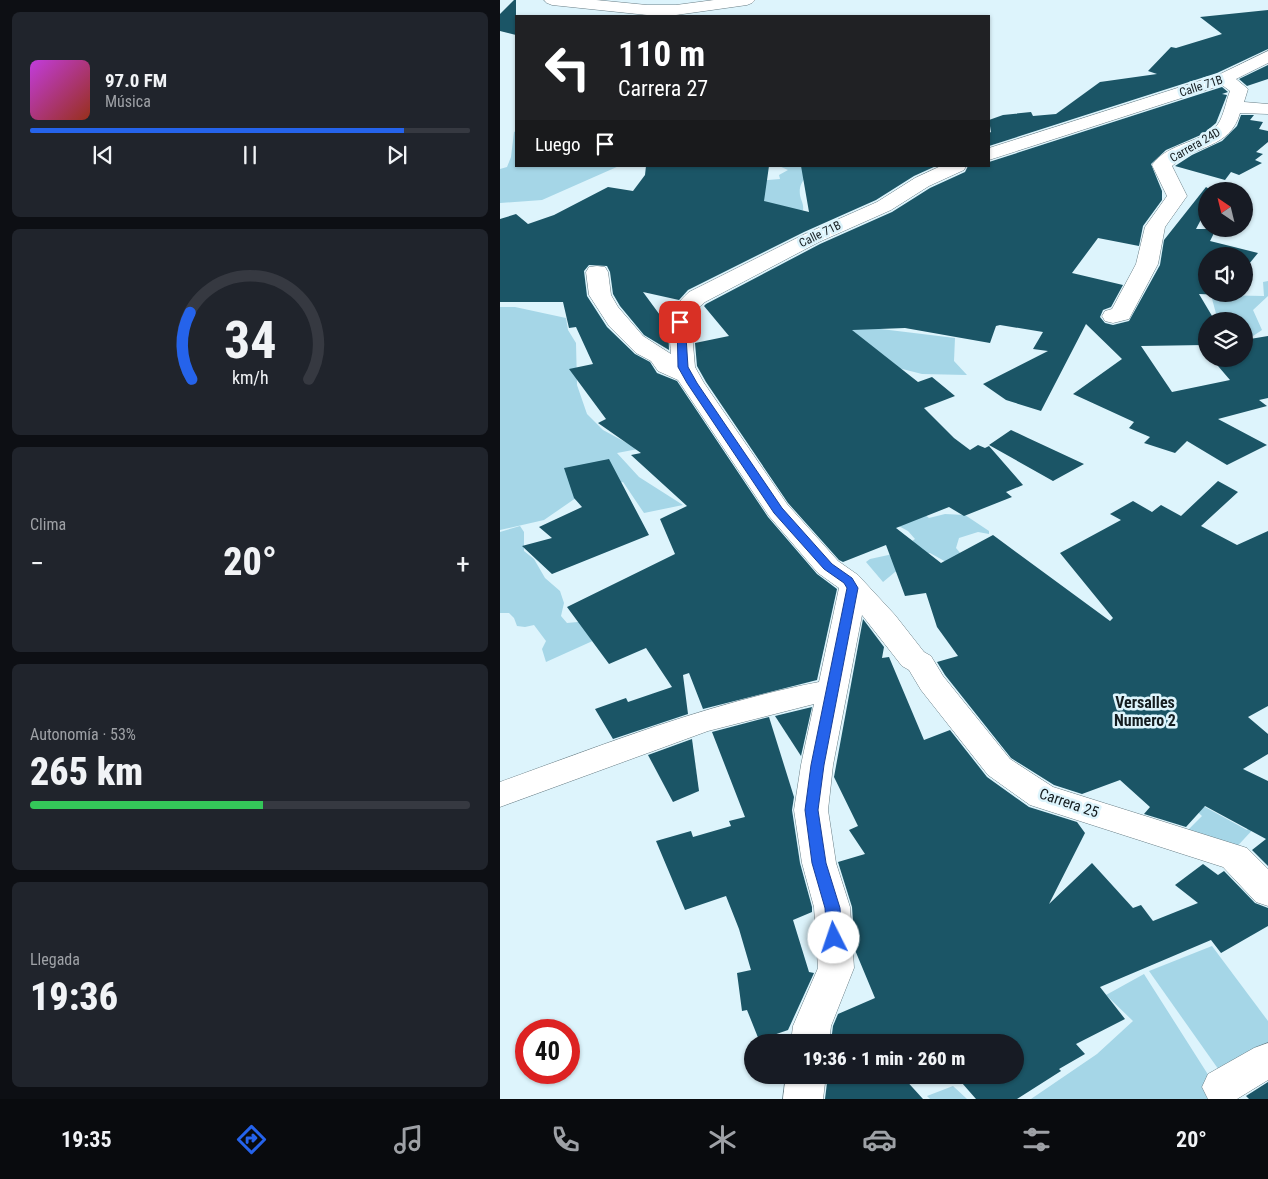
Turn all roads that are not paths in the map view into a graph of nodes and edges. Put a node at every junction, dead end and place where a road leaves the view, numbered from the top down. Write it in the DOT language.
graph roads {
  1 [pos="552,0"];
  2 [pos="747,0"];
  3 [pos="589,2"];
  4 [pos="1268,56"];
  5 [pos="1224,79"];
  6 [pos="1234,107"];
  7 [pos="1268,109"];
  8 [pos="990,154"];
  9 [pos="956,167"];
  10 [pos="597,272"];
  11 [pos="1113,316"];
  12 [pos="687,375"];
  13 [pos="853,588"];
  14 [pos="833,690"];
  15 [pos="500,795"];
  16 [pos="1268,892"];
  17 [pos="811,1034"];
  18 [pos="1268,1060"];
  19 [pos="805,1084"];
  20 [pos="1222,1087"];
  21 [pos="803,1099"];
  1 -- 3 [label="street"];
  2 -- 3 [label="street"];
  4 -- 5 [label="street, Calle 71B"];
  5 -- 6 [label="street, Carrera 24D"];
  5 -- 8 [label="street, Calle 71B"];
  6 -- 7 [label="street"];
  6 -- 11 [label="street, Carrera 24D"];
  9 -- 12 [label="street, Calle 71B"];
  10 -- 12 [label="street"];
  12 -- 13 [label="street, Carrera 25"];
  13 -- 14 [label="street"];
  13 -- 16 [label="street, Carrera 25"];
  14 -- 15 [label="street"];
  14 -- 17 [label="street"];
  18 -- 20 [label="street"];
  19 -- 21 [label="street"];
}
